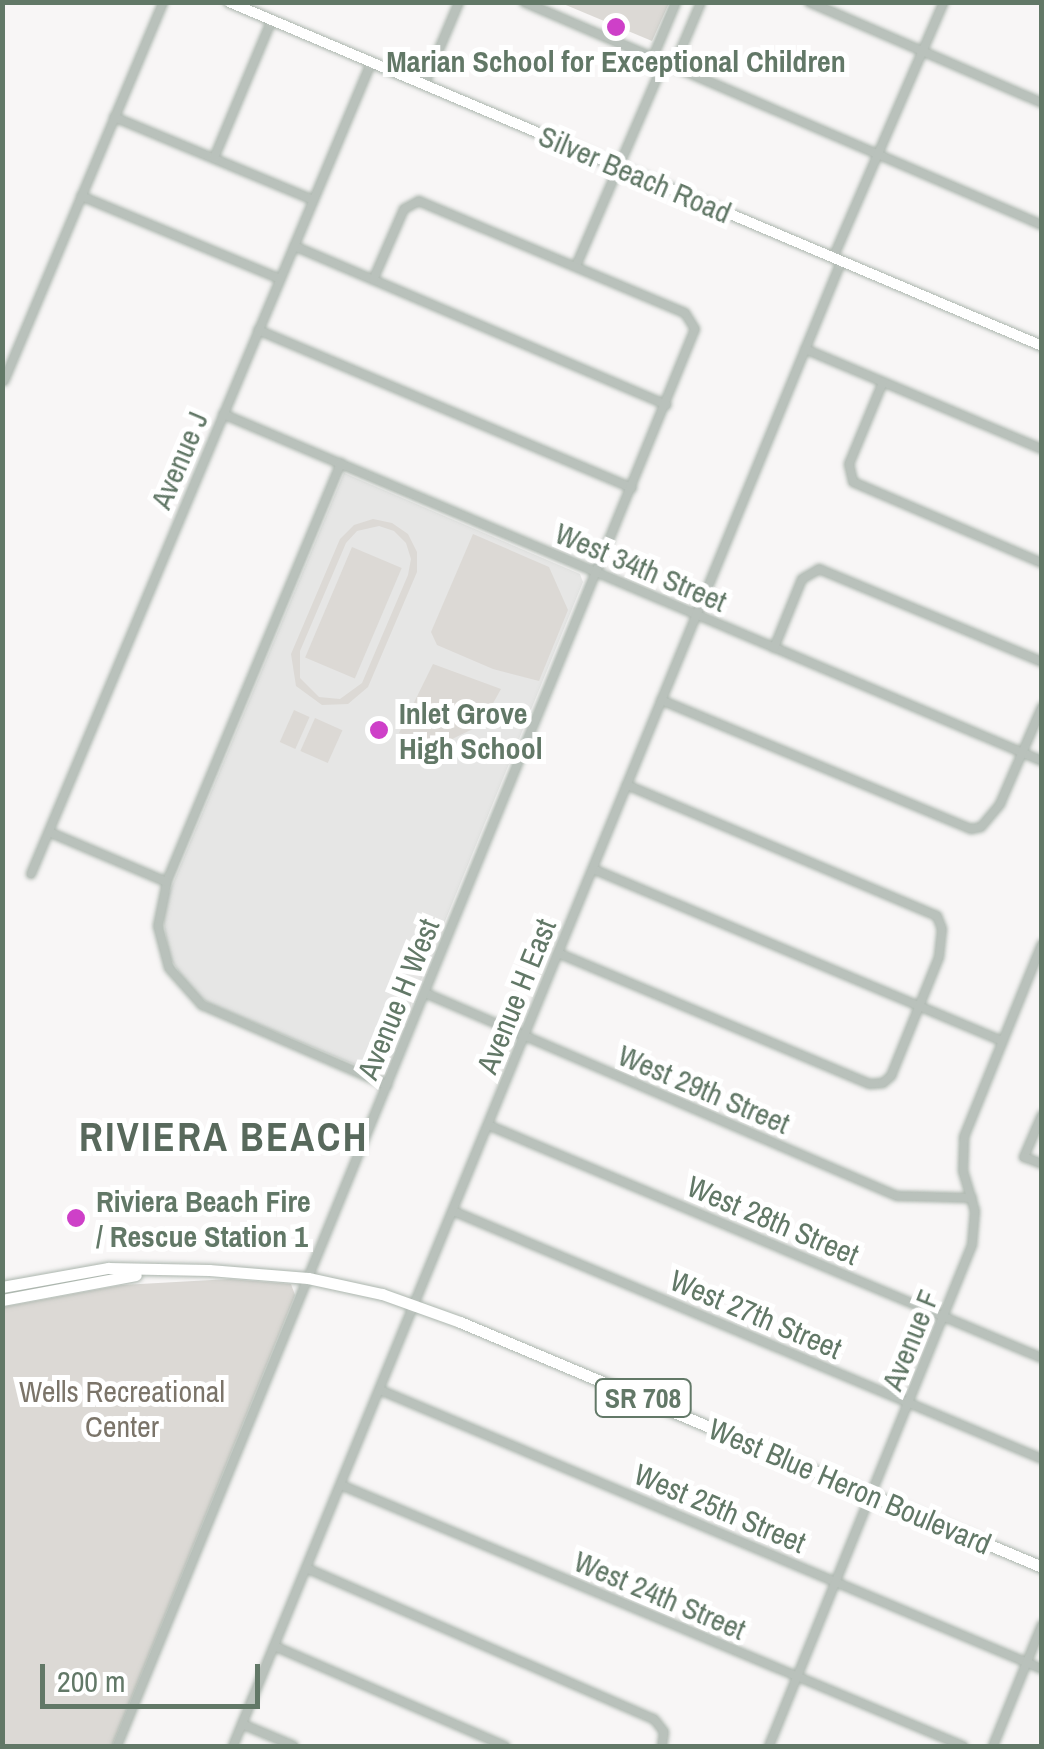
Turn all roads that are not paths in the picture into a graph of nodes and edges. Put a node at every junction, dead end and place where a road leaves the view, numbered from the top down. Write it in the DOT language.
graph roads {
  1 [pos="164,2"];
  2 [pos="229,2"];
  3 [pos="459,2"];
  4 [pos="524,2"];
  5 [pos="676,2"];
  6 [pos="701,2"];
  7 [pos="809,2"];
  8 [pos="944,2"];
  9 [pos="272,22"];
  10 [pos="922,51"];
  11 [pos="652,57"];
  12 [pos="371,64"];
  13 [pos="669,64"];
  14 [pos="424,86"];
  15 [pos="1042,103"];
  16 [pos="114,117"];
  17 [pos="878,155"];
  18 [pos="214,158"];
  19 [pos="618,166"];
  20 [pos="81,196"];
  21 [pos="313,200"];
  22 [pos="1042,226"];
  23 [pos="294,246"];
  24 [pos="837,260"];
  25 [pos="576,266"];
  26 [pos="280,279"];
  27 [pos="373,280"];
  28 [pos="258,330"];
  29 [pos="1040,343"];
  30 [pos="805,349"];
  31 [pos="4,381"];
  32 [pos="883,382"];
  33 [pos="666,405"];
  34 [pos="223,414"];
  35 [pos="1042,449"];
  36 [pos="340,463"];
  37 [pos="632,488"];
  38 [pos="1042,563"];
  39 [pos="598,573"];
  40 [pos="696,615"];
  41 [pos="774,648"];
  42 [pos="1042,662"];
  43 [pos="662,700"];
  44 [pos="1042,706"];
  45 [pos="1023,753"];
  46 [pos="1042,761"];
  47 [pos="627,784"];
  48 [pos="49,832"];
  49 [pos="592,869"];
  50 [pos="31,874"];
  51 [pos="167,882"];
  52 [pos="1042,944"];
  53 [pos="558,953"];
  54 [pos="425,993"];
  55 [pos="920,1006"];
  56 [pos="524,1036"];
  57 [pos="1002,1041"];
  58 [pos="388,1085"];
  59 [pos="1042,1115"];
  60 [pos="488,1124"];
  61 [pos="1042,1164"];
  62 [pos="972,1198"];
  63 [pos="453,1210"];
  64 [pos="143,1272"];
  65 [pos="308,1278"];
  66 [pos="2,1288"];
  67 [pos="2,1300"];
  68 [pos="414,1304"];
  69 [pos="944,1316"];
  70 [pos="1042,1358"];
  71 [pos="380,1390"];
  72 [pos="908,1403"];
  73 [pos="1042,1459"];
  74 [pos="340,1485"];
  75 [pos="871,1495"];
  76 [pos="1042,1567"];
  77 [pos="306,1568"];
  78 [pos="836,1581"];
  79 [pos="1042,1625"];
  80 [pos="274,1646"];
  81 [pos="1026,1662"];
  82 [pos="1042,1669"];
  83 [pos="798,1676"];
  84 [pos="242,1724"];
  85 [pos="117,1746"];
  86 [pos="233,1746"];
  87 [pos="294,1746"];
  88 [pos="505,1746"];
  89 [pos="662,1746"];
  90 [pos="769,1746"];
  91 [pos="963,1746"];
  92 [pos="993,1746"];
  1 -- 16 [label="street"];
  2 -- 9 [label="street, Silver Beach Road"];
  3 -- 14 [label="street"];
  4 -- 11 [label="street"];
  5 -- 11 [label="street"];
  6 -- 13 [label="street"];
  7 -- 10 [label="street"];
  8 -- 10 [label="street, Avenue H East"];
  9 -- 12 [label="street, Silver Beach Road"];
  9 -- 18 [label="street"];
  10 -- 15 [label="street"];
  10 -- 17 [label="street, Avenue H East"];
  11 -- 13 [label="street"];
  12 -- 14 [label="street, Silver Beach Road"];
  12 -- 21 [label="street, Avenue J"];
  13 -- 17 [label="street"];
  13 -- 19 [label="street"];
  14 -- 19 [label="street, Silver Beach Road"];
  16 -- 18 [label="street"];
  16 -- 20 [label="street"];
  17 -- 22 [label="street"];
  17 -- 24 [label="street, Avenue H East"];
  18 -- 21 [label="street"];
  19 -- 24 [label="street, Silver Beach Road"];
  19 -- 25 [label="street"];
  20 -- 26 [label="street"];
  20 -- 31 [label="street"];
  21 -- 23 [label="street, Avenue J"];
  23 -- 26 [label="street, Avenue J"];
  23 -- 27 [label="street"];
  24 -- 29 [label="street, Silver Beach Road"];
  24 -- 30 [label="street, Avenue H East"];
  25 -- 27 [label="street"];
  25 -- 33 [label="street, Avenue H West"];
  26 -- 28 [label="street, Avenue J"];
  27 -- 33 [label="street"];
  28 -- 34 [label="street, Avenue J"];
  28 -- 37 [label="street"];
  30 -- 32 [label="street"];
  30 -- 40 [label="street, Avenue H East"];
  32 -- 35 [label="street"];
  32 -- 38 [label="street"];
  33 -- 37 [label="street, Avenue H West"];
  34 -- 36 [label="street, West 34th Street"];
  34 -- 48 [label="street, Avenue J"];
  36 -- 39 [label="street, West 34th Street"];
  36 -- 51 [label="street"];
  37 -- 39 [label="street, Avenue H West"];
  39 -- 40 [label="street, West 34th Street"];
  39 -- 54 [label="street, Avenue H West"];
  40 -- 41 [label="street, West 34th Street"];
  40 -- 43 [label="street, Avenue H East"];
  41 -- 42 [label="street"];
  41 -- 45 [label="street, West 34th Street"];
  43 -- 45 [label="street"];
  43 -- 47 [label="street, Avenue H East"];
  44 -- 45 [label="street"];
  45 -- 46 [label="street, West 34th Street"];
  47 -- 49 [label="street, Avenue H East"];
  47 -- 55 [label="street"];
  48 -- 50 [label="street, Avenue J"];
  48 -- 51 [label="street"];
  49 -- 53 [label="street, Avenue H East"];
  49 -- 55 [label="street"];
  51 -- 58 [label="street"];
  52 -- 57 [label="street, Avenue F"];
  53 -- 55 [label="street"];
  53 -- 56 [label="street, Avenue H East"];
  54 -- 56 [label="street, West 29th Street"];
  54 -- 58 [label="street, Avenue H West"];
  55 -- 57 [label="street"];
  56 -- 60 [label="street, Avenue H East"];
  56 -- 62 [label="street, West 29th Street"];
  57 -- 62 [label="street, Avenue F"];
  58 -- 65 [label="street, Avenue H West"];
  59 -- 61 [label="street"];
  60 -- 63 [label="street, Avenue H East"];
  60 -- 69 [label="street, West 28th Street"];
  62 -- 69 [label="street, Avenue F"];
  63 -- 68 [label="street, Avenue H East"];
  63 -- 72 [label="street, West 27th Street"];
  64 -- 65 [label="main road, West Blue Heron Boulevard / SR 708"];
  64 -- 66 [label="main road, West Blue Heron Boulevard / SR 708"];
  64 -- 67 [label="main road, West Blue Heron Boulevard / SR 708"];
  65 -- 68 [label="main road, West Blue Heron Boulevard / SR 708"];
  65 -- 85 [label="street, Avenue H West"];
  68 -- 71 [label="street, Avenue H East"];
  68 -- 75 [label="main road, West Blue Heron Boulevard / SR 708"];
  69 -- 70 [label="street, West 28th Street"];
  69 -- 72 [label="street, Avenue F"];
  71 -- 74 [label="street, Avenue H East"];
  71 -- 78 [label="street, West 25th Street"];
  72 -- 73 [label="street, West 27th Street"];
  72 -- 75 [label="street, Avenue F"];
  74 -- 77 [label="street, Avenue H East"];
  74 -- 83 [label="street, West 24th Street"];
  75 -- 76 [label="main road, West Blue Heron Boulevard / SR 708"];
  75 -- 78 [label="street, Avenue F"];
  77 -- 80 [label="street, Avenue H East"];
  77 -- 89 [label="street"];
  78 -- 81 [label="street, West 25th Street"];
  78 -- 83 [label="street, Avenue F"];
  79 -- 81 [label="street"];
  80 -- 84 [label="street, Avenue H East"];
  80 -- 88 [label="street"];
  81 -- 82 [label="street, West 25th Street"];
  81 -- 92 [label="street"];
  83 -- 90 [label="street, Avenue F"];
  83 -- 91 [label="street, West 24th Street"];
  84 -- 86 [label="street, Avenue H East"];
  84 -- 87 [label="street"];
}
